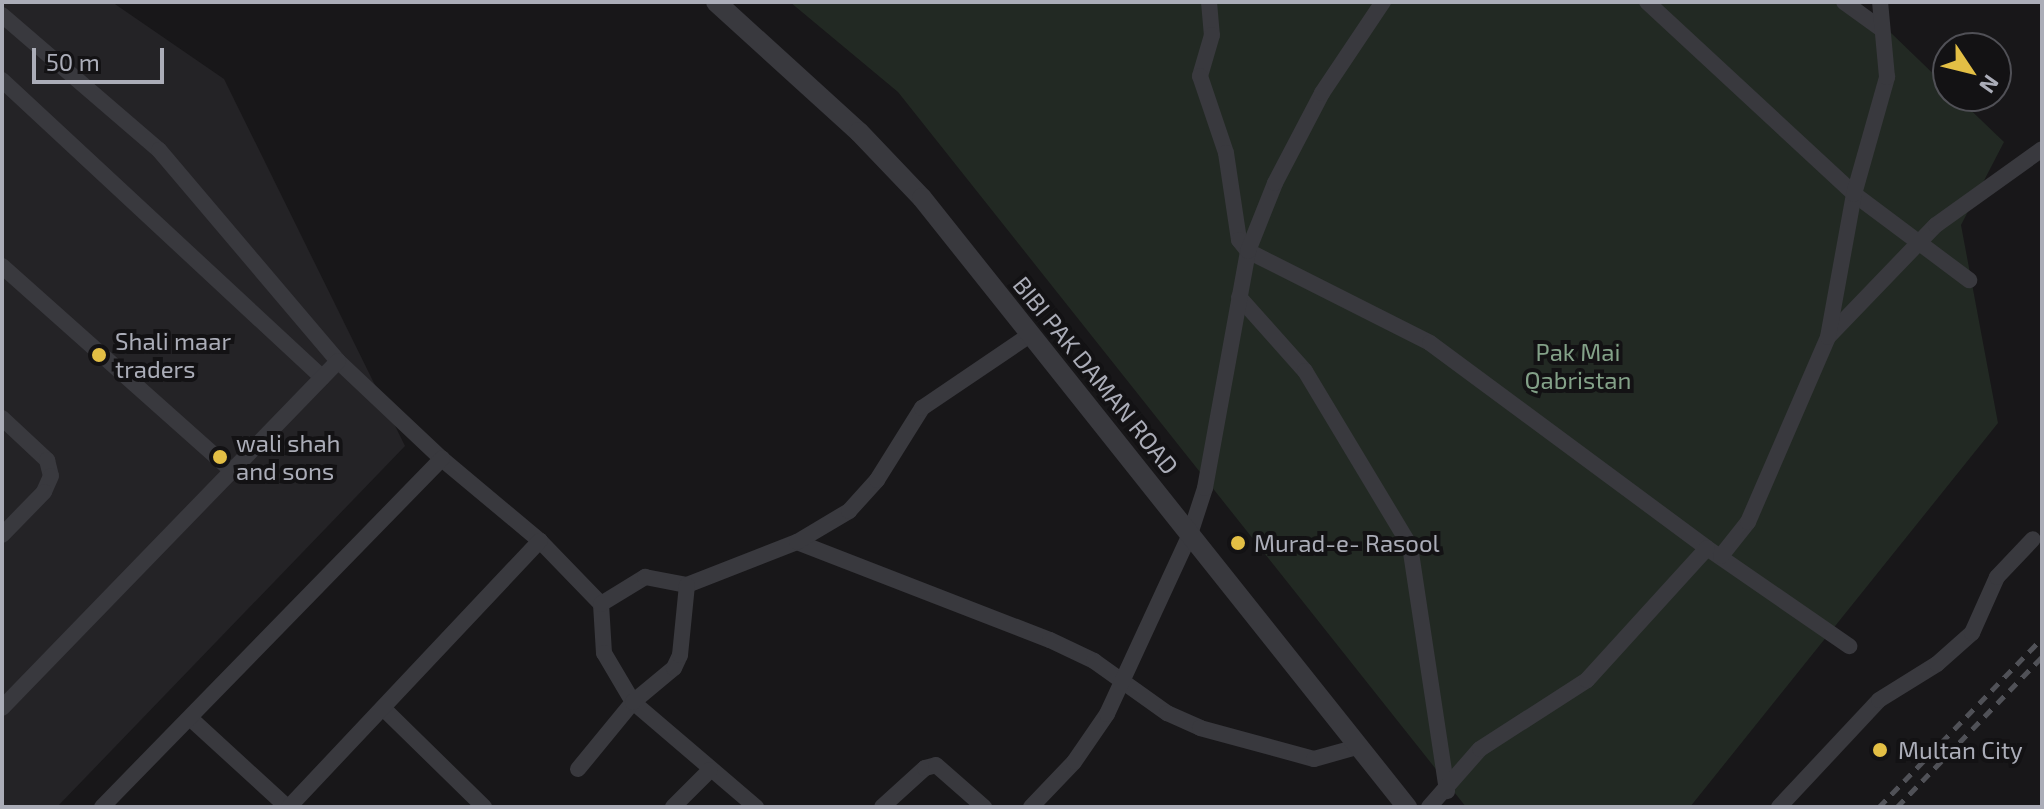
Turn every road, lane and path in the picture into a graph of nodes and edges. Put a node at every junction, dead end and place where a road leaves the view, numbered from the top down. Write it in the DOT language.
graph roads {
  1 [pos="716,2"];
  2 [pos="1209,2"];
  3 [pos="1383,2"];
  4 [pos="1647,2"];
  5 [pos="1844,2"];
  6 [pos="1880,2"];
  7 [pos="2,15"];
  8 [pos="1880,28"];
  9 [pos="2,80"];
  10 [pos="2042,149"];
  11 [pos="1854,194"];
  12 [pos="1918,243"];
  13 [pos="1248,251"];
  14 [pos="2,266"];
  15 [pos="1969,280"];
  16 [pos="1239,297"];
  17 [pos="1030,335"];
  18 [pos="1828,337"];
  19 [pos="338,361"];
  20 [pos="322,377"];
  21 [pos="2,418"];
  22 [pos="442,459"];
  23 [pos="230,469"];
  24 [pos="1190,534"];
  25 [pos="2,535"];
  26 [pos="2033,539"];
  27 [pos="540,541"];
  28 [pos="797,542"];
  29 [pos="1714,552"];
  30 [pos="687,585"];
  31 [pos="601,604"];
  32 [pos="1849,646"];
  33 [pos="1124,680"];
  34 [pos="633,702"];
  35 [pos="2,708"];
  36 [pos="384,709"];
  37 [pos="190,718"];
  38 [pos="1357,747"];
  39 [pos="578,769"];
  40 [pos="710,770"];
  41 [pos="1447,791"];
  42 [pos="102,807"];
  43 [pos="288,807"];
  44 [pos="484,807"];
  45 [pos="673,807"];
  46 [pos="756,807"];
  47 [pos="882,807"];
  48 [pos="984,807"];
  49 [pos="1031,807"];
  50 [pos="1407,807"];
  51 [pos="1429,807"];
  52 [pos="1779,807"];
  1 -- 17 [label="street, BIBI PAK DAMAN ROAD"];
  2 -- 13 [label="street"];
  3 -- 13 [label="street"];
  4 -- 11 [label="street"];
  5 -- 8 [label="street"];
  6 -- 8 [label="street"];
  7 -- 19 [label="street"];
  8 -- 11 [label="street"];
  9 -- 20 [label="street"];
  10 -- 12 [label="street"];
  11 -- 12 [label="street"];
  11 -- 18 [label="street"];
  12 -- 15 [label="street"];
  12 -- 18 [label="street"];
  13 -- 16 [label="street"];
  13 -- 29 [label="street"];
  14 -- 23 [label="street"];
  16 -- 24 [label="street"];
  16 -- 41 [label="street"];
  17 -- 24 [label="street, BIBI PAK DAMAN ROAD"];
  17 -- 28 [label="street"];
  18 -- 29 [label="street"];
  19 -- 20 [label="street"];
  19 -- 22 [label="street"];
  20 -- 23 [label="street"];
  21 -- 25 [label="street"];
  22 -- 27 [label="street"];
  22 -- 37 [label="street"];
  23 -- 35 [label="street"];
  24 -- 33 [label="street"];
  24 -- 38 [label="street, BIBI PAK DAMAN ROAD"];
  26 -- 52 [label="street"];
  27 -- 31 [label="street"];
  27 -- 36 [label="street"];
  28 -- 30 [label="street"];
  28 -- 33 [label="street"];
  29 -- 32 [label="street"];
  29 -- 41 [label="street"];
  30 -- 31 [label="street"];
  30 -- 34 [label="street"];
  31 -- 34 [label="street"];
  33 -- 38 [label="street"];
  33 -- 49 [label="street"];
  34 -- 39 [label="street"];
  34 -- 40 [label="street"];
  36 -- 43 [label="street"];
  36 -- 44 [label="street"];
  37 -- 42 [label="street"];
  37 -- 43 [label="street"];
  38 -- 50 [label="street, BIBI PAK DAMAN ROAD"];
  40 -- 45 [label="street"];
  40 -- 46 [label="street"];
  41 -- 51 [label="street"];
  47 -- 48 [label="street"];
}
